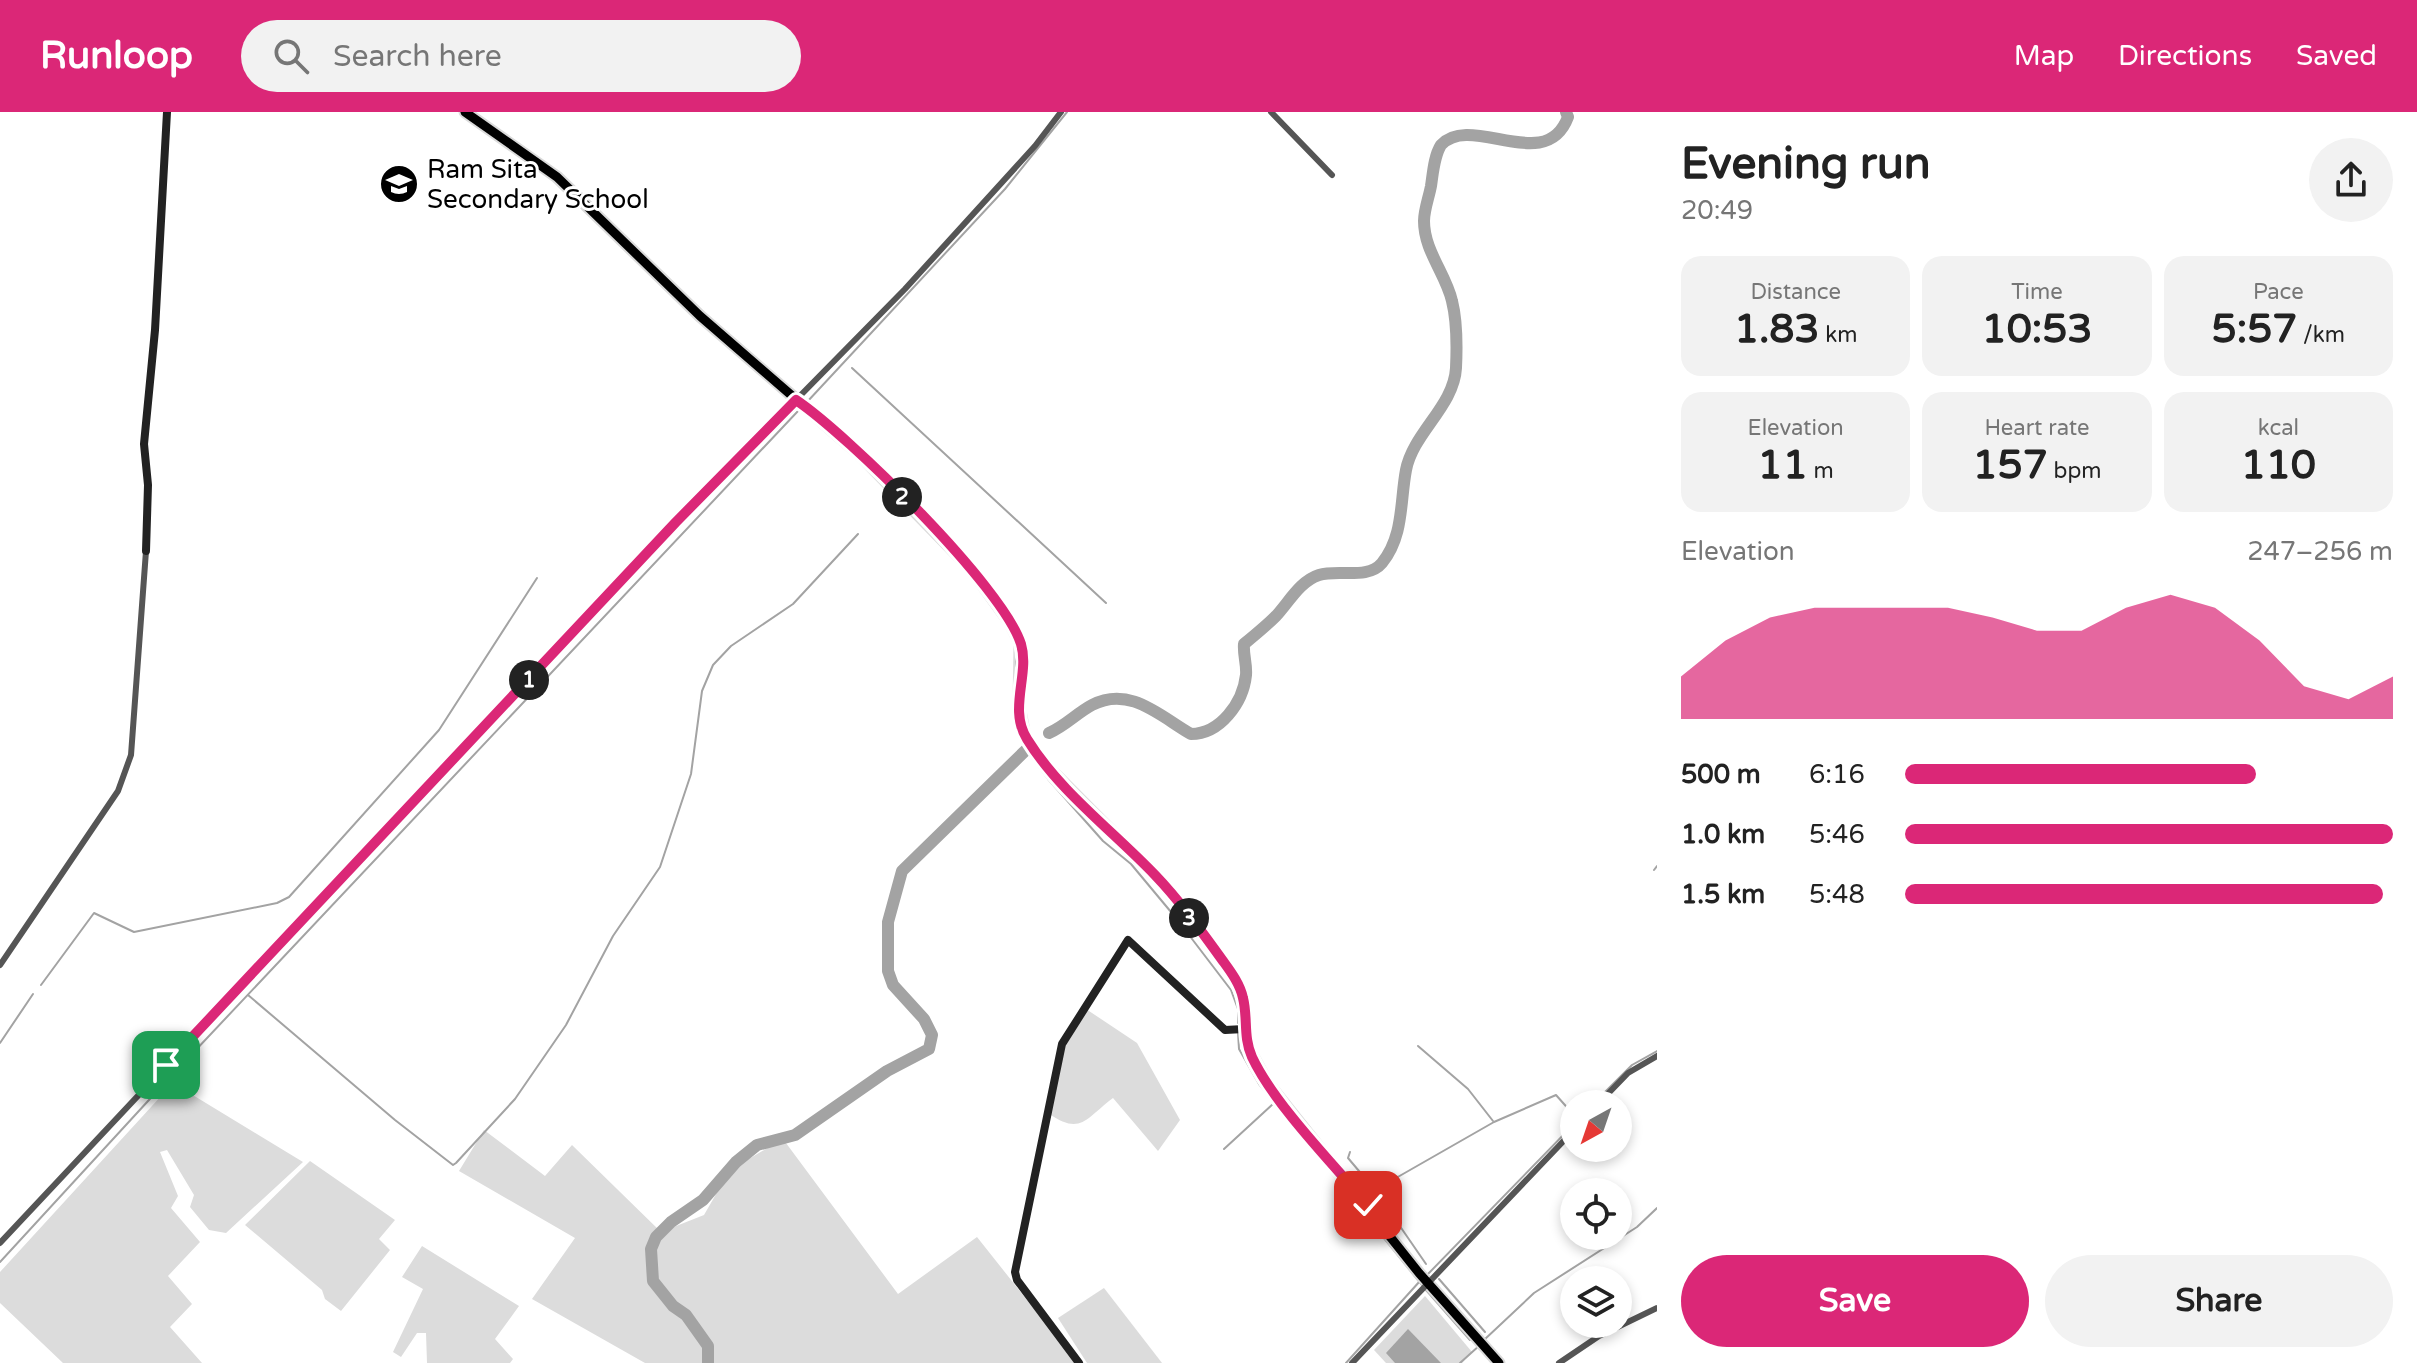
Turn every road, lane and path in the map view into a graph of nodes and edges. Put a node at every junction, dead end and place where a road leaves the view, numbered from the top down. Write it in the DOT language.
graph roads {
  1 [pos="167,112"];
  2 [pos="465,112"];
  3 [pos="1271,112"];
  4 [pos="1059,113"];
  5 [pos="1332,175"];
  6 [pos="796,400"];
  7 [pos="146,551"];
  8 [pos="0,965"];
  9 [pos="1244,1029"];
  10 [pos="1657,1056"];
  11 [pos="1612,1090"];
  12 [pos="1560,1145"];
  13 [pos="0,1243"];
  14 [pos="1430,1283"];
  15 [pos="1657,1308"];
  16 [pos="1079,1363"];
  17 [pos="1352,1363"];
  18 [pos="1499,1363"];
  19 [pos="1559,1363"];
  1 -- 7 [label="street"];
  2 -- 6 [label="main road"];
  3 -- 5 [label="street"];
  4 -- 6 [label="street"];
  6 -- 9 [label="main road"];
  6 -- 13 [label="street"];
  7 -- 8 [label="street"];
  9 -- 14 [label="main road"];
  9 -- 16 [label="street"];
  10 -- 11 [label="street"];
  12 -- 14 [label="street"];
  14 -- 17 [label="street"];
  14 -- 18 [label="main road"];
  15 -- 19 [label="street"];
}
